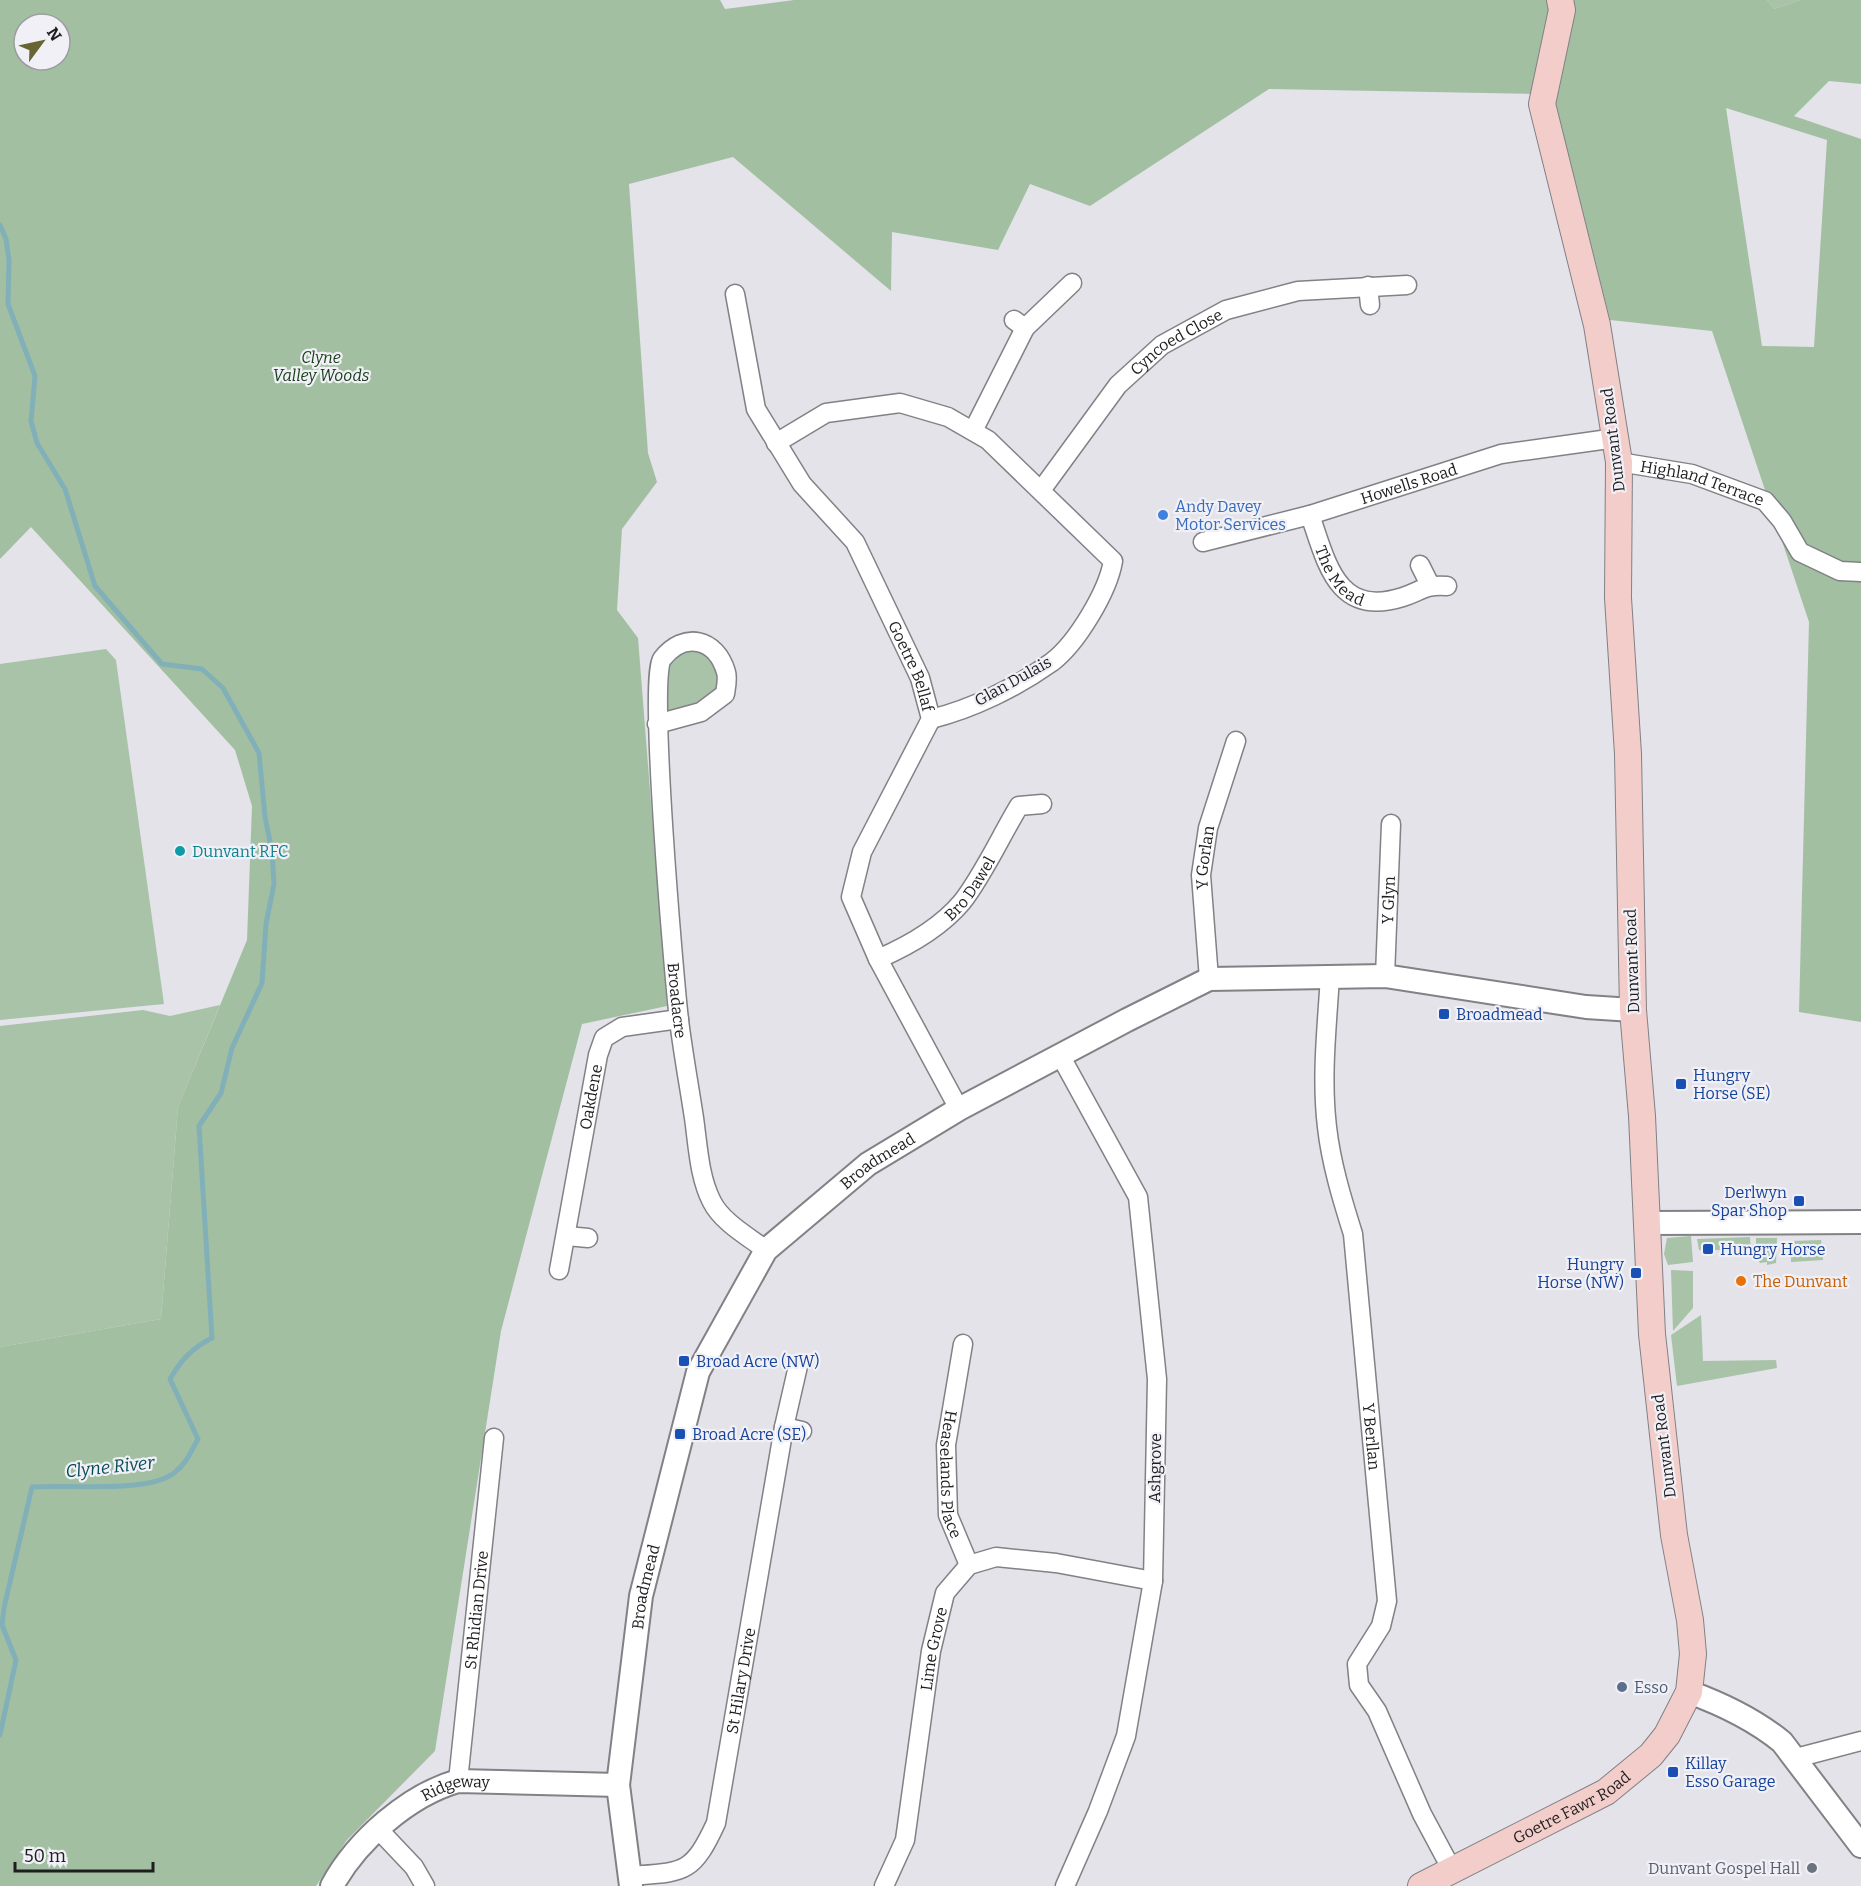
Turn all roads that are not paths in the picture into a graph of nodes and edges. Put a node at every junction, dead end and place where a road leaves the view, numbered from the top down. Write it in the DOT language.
graph roads {
  1 [pos="1561,5"];
  2 [pos="1072,284"];
  3 [pos="1407,285"];
  4 [pos="1368,286"];
  5 [pos="735,291"];
  6 [pos="1370,305"];
  7 [pos="974,431"];
  8 [pos="776,443"];
  9 [pos="1618,450"];
  10 [pos="1042,489"];
  11 [pos="1310,515"];
  12 [pos="1203,542"];
  13 [pos="1420,565"];
  14 [pos="1861,572"];
  15 [pos="931,719"];
  16 [pos="657,724"];
  17 [pos="1235,740"];
  18 [pos="1042,804"];
  19 [pos="1391,824"];
  20 [pos="878,959"];
  21 [pos="1330,976"];
  22 [pos="1385,976"];
  23 [pos="1209,979"];
  24 [pos="1633,1010"];
  25 [pos="679,1019"];
  26 [pos="1060,1055"];
  27 [pos="959,1109"];
  28 [pos="1861,1222"];
  29 [pos="1648,1223"];
  30 [pos="567,1236"];
  31 [pos="588,1238"];
  32 [pos="766,1250"];
  33 [pos="559,1270"];
  34 [pos="963,1344"];
  35 [pos="798,1366"];
  36 [pos="494,1438"];
  37 [pos="969,1565"];
  38 [pos="1153,1581"];
  39 [pos="1689,1692"];
  40 [pos="1861,1741"];
  41 [pos="1796,1758"];
  42 [pos="458,1781"];
  43 [pos="618,1785"];
  44 [pos="378,1829"];
  45 [pos="1861,1846"];
  46 [pos="1452,1870"];
  47 [pos="630,1881"];
  48 [pos="332,1886"];
  49 [pos="425,1886"];
  50 [pos="884,1886"];
  51 [pos="1065,1886"];
  52 [pos="1421,1886"];
  1 -- 9 [label="main road, Dunvant Road"];
  2 -- 7 [label="street"];
  3 -- 4 [label="street, Cyncoed Close"];
  4 -- 6 [label="street"];
  4 -- 10 [label="street, Cyncoed Close"];
  5 -- 8 [label="street, Goetre Bellaf"];
  7 -- 8 [label="street"];
  7 -- 10 [label="street"];
  8 -- 15 [label="street, Goetre Bellaf"];
  9 -- 11 [label="street, Howells Road"];
  9 -- 14 [label="street, Highland Terrace"];
  9 -- 24 [label="main road, Dunvant Road"];
  10 -- 15 [label="street, Glan Dulais"];
  11 -- 12 [label="street, Howells Road"];
  11 -- 13 [label="street, The Mead"];
  15 -- 20 [label="street, Goetre Bellaf"];
  16 -- 16 [label="street, Broadacre"];
  16 -- 25 [label="street, Broadacre"];
  17 -- 23 [label="street, Y Gorlan"];
  18 -- 20 [label="street, Bro Dawel"];
  19 -- 22 [label="street, Y Glyn"];
  20 -- 27 [label="street, Goetre Bellaf"];
  21 -- 22 [label="street, Broadmead"];
  21 -- 23 [label="street, Broadmead"];
  21 -- 46 [label="street, Y Berllan"];
  22 -- 24 [label="street, Broadmead"];
  23 -- 26 [label="street, Broadmead"];
  24 -- 29 [label="main road, Dunvant Road"];
  25 -- 30 [label="street, Oakdene"];
  25 -- 32 [label="street, Broadacre"];
  26 -- 27 [label="street, Broadmead"];
  26 -- 38 [label="street, Ashgrove"];
  27 -- 32 [label="street, Broadmead"];
  28 -- 29 [label="street"];
  29 -- 39 [label="main road, Dunvant Road"];
  30 -- 31 [label="street"];
  30 -- 33 [label="street, Oakdene"];
  32 -- 43 [label="street, Broadmead"];
  34 -- 37 [label="street, Heaselands Place"];
  35 -- 47 [label="street, St Hilary Drive"];
  36 -- 42 [label="street, St Rhidian Drive"];
  37 -- 38 [label="street"];
  37 -- 50 [label="street, Lime Grove"];
  38 -- 51 [label="street, Ashgrove"];
  39 -- 41 [label="street"];
  39 -- 46 [label="main road, Goetre Fawr Road"];
  40 -- 41 [label="street"];
  41 -- 45 [label="street"];
  42 -- 43 [label="street, Ridgeway"];
  42 -- 44 [label="street, Ridgeway"];
  43 -- 47 [label="street, Broadmead"];
  44 -- 48 [label="street, Ridgeway"];
  44 -- 49 [label="street"];
  46 -- 52 [label="main road, Goetre Fawr Road"];
}
